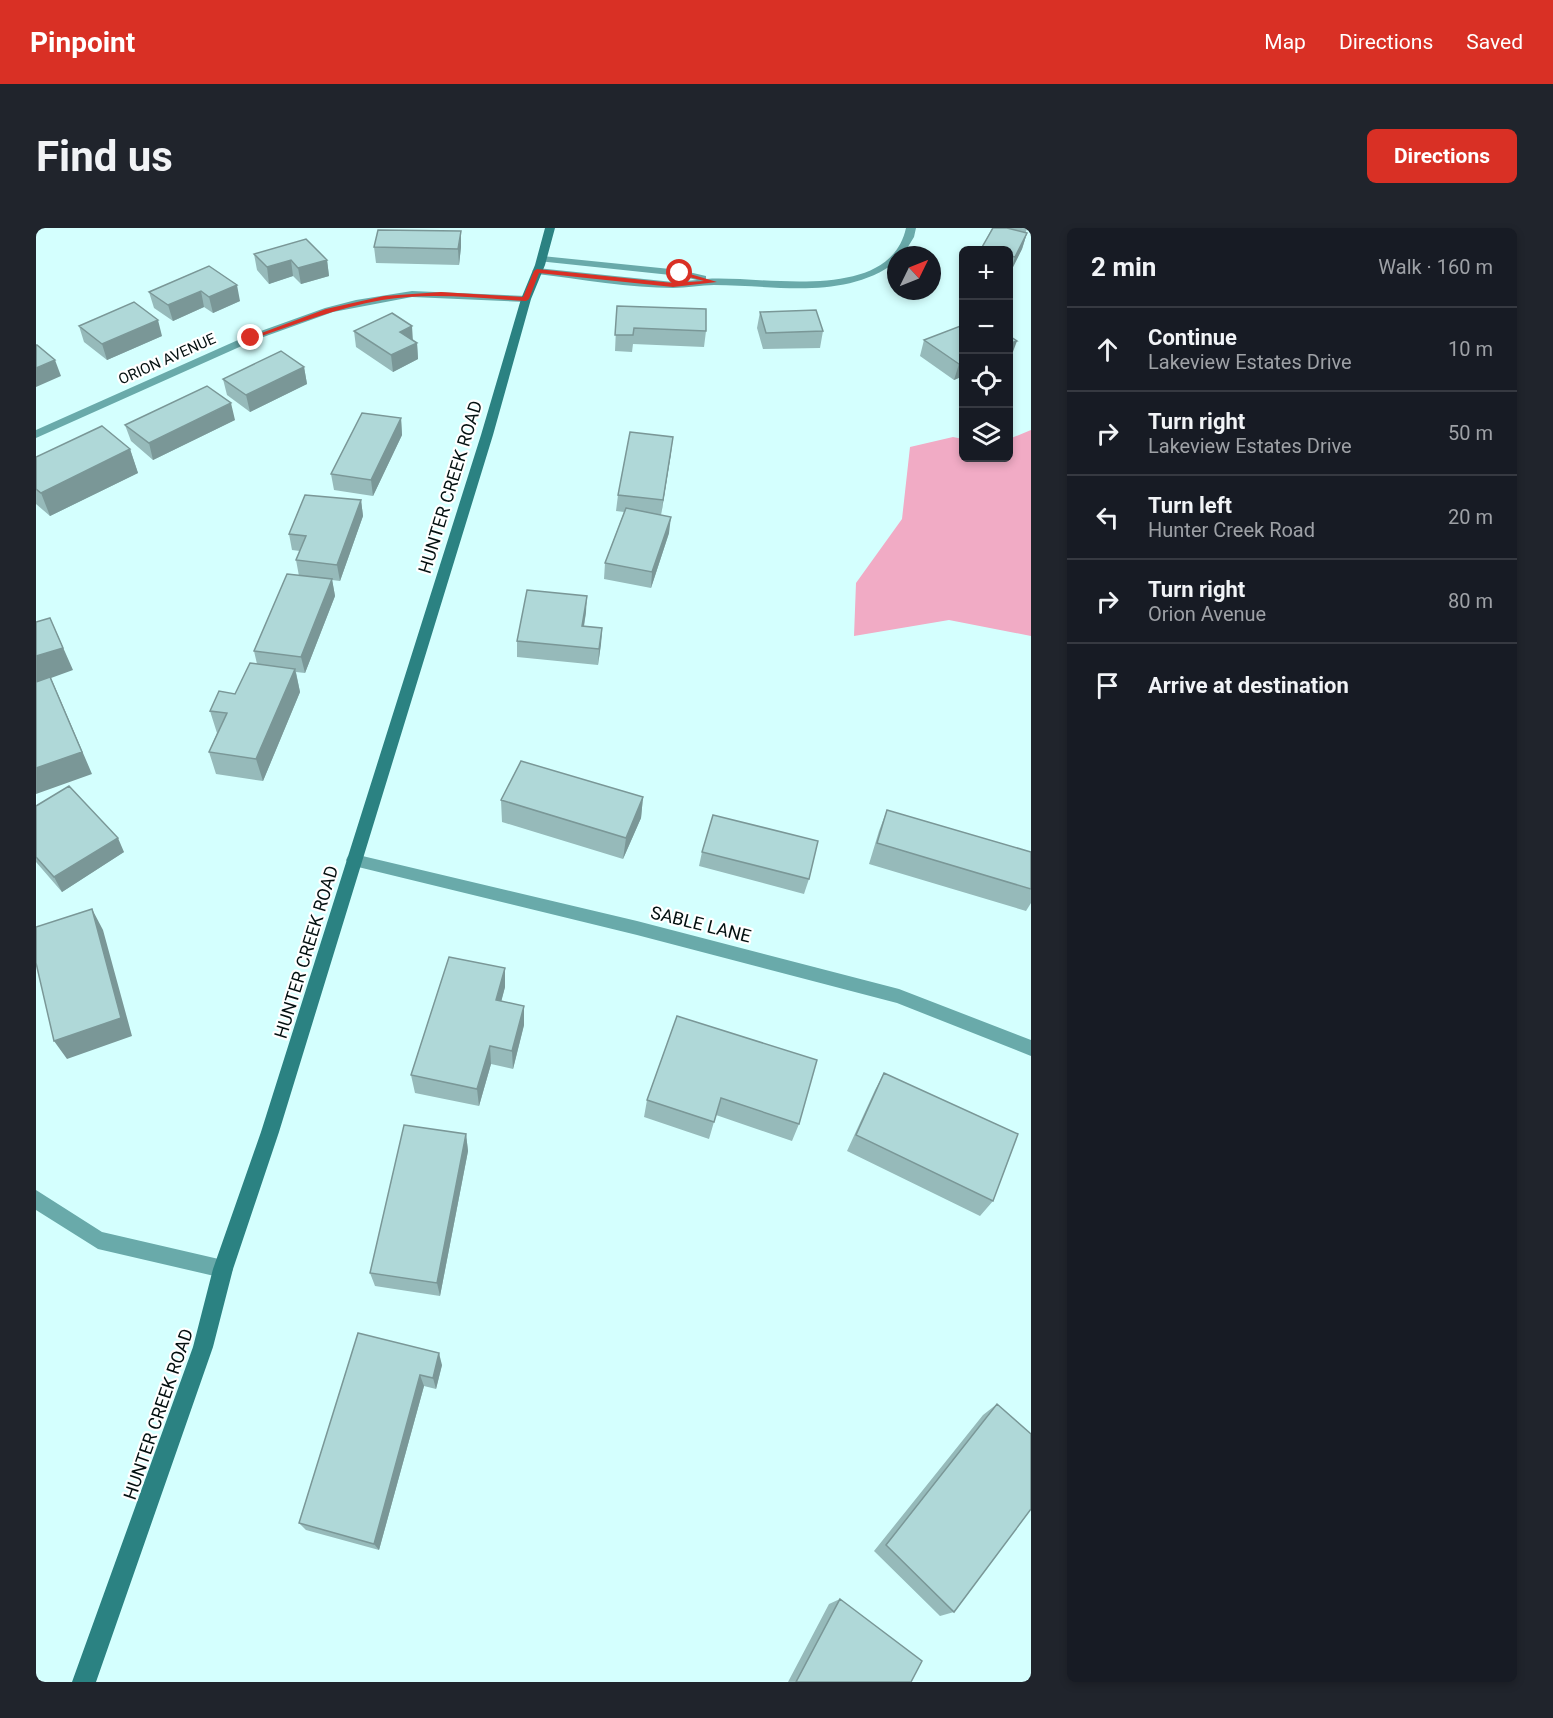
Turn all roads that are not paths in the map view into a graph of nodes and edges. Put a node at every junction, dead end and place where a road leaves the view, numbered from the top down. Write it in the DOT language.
graph roads {
  1 [pos="550,228"];
  2 [pos="911,228"];
  3 [pos="903,246"];
  4 [pos="887,264"];
  5 [pos="539,265"];
  6 [pos="526,299"];
  7 [pos="36,434"];
  8 [pos="354,860"];
  9 [pos="1031,1048"];
  10 [pos="36,1199"];
  11 [pos="223,1269"];
  12 [pos="84,1682"];
  1 -- 5 [label="main road, HUNTER CREEK ROAD"];
  2 -- 3 [label="street"];
  4 -- 5 [label="street"];
  5 -- 6 [label="main road, HUNTER CREEK ROAD"];
  6 -- 7 [label="street, ORION AVENUE"];
  6 -- 8 [label="main road, HUNTER CREEK ROAD"];
  8 -- 9 [label="street, SABLE LANE"];
  8 -- 11 [label="main road, HUNTER CREEK ROAD"];
  10 -- 11 [label="street"];
  11 -- 12 [label="main road, HUNTER CREEK ROAD"];
}
